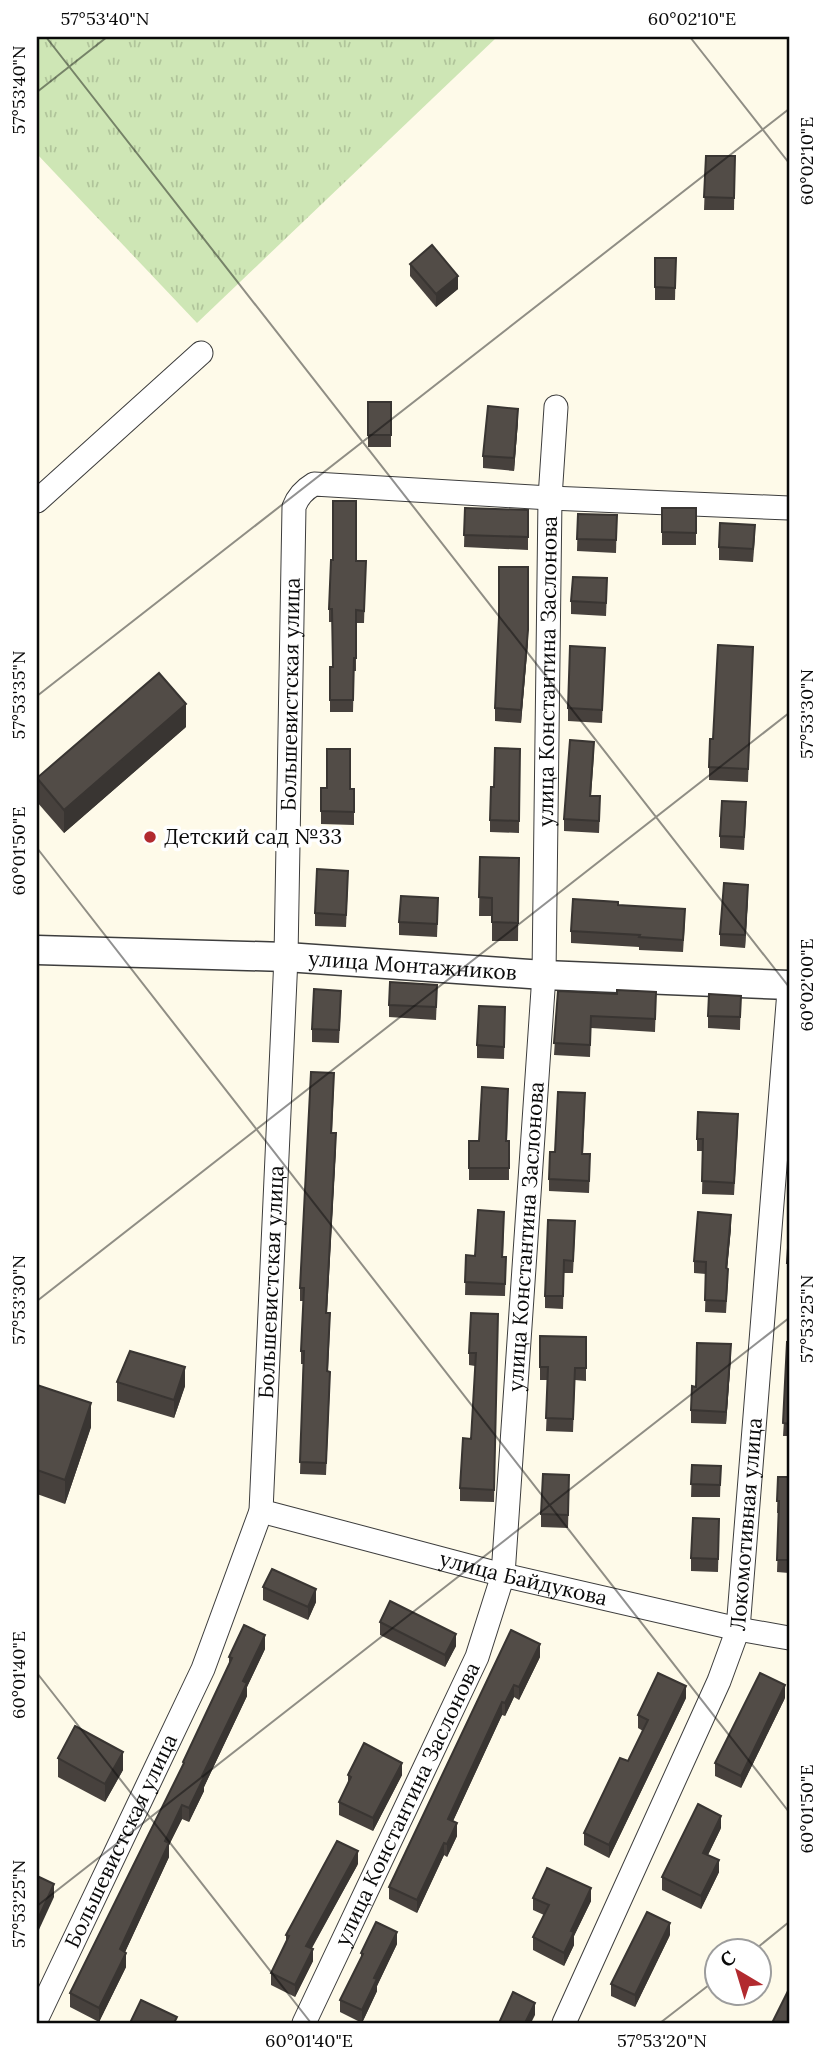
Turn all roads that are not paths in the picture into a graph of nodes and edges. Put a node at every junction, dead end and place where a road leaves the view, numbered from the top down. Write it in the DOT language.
graph roads {
  1 [pos="201,353"];
  2 [pos="556,407"];
  3 [pos="550,498"];
  4 [pos="37,501"];
  5 [pos="789,508"];
  6 [pos="37,950"];
  7 [pos="286,957"];
  8 [pos="544,975"];
  9 [pos="789,985"];
  10 [pos="789,991"];
  11 [pos="261,1511"];
  12 [pos="503,1575"];
  13 [pos="738,1629"];
  14 [pos="789,1638"];
  15 [pos="37,2018"];
  16 [pos="304,2023"];
  17 [pos="564,2023"];
  1 -- 4 [label="street"];
  2 -- 3 [label="street, улица Константина Заслонова"];
  3 -- 5 [label="street"];
  3 -- 7 [label="street, Большевистская улица"];
  3 -- 8 [label="street, улица Константина Заслонова"];
  6 -- 7 [label="street, улица Монтажников"];
  7 -- 8 [label="street, улица Монтажников"];
  7 -- 11 [label="street, Большевистская улица"];
  8 -- 9 [label="street, улица Монтажников"];
  8 -- 12 [label="street, улица Константина Заслонова"];
  10 -- 13 [label="street, Локомотивная улица"];
  11 -- 12 [label="street, улица Байдукова"];
  11 -- 15 [label="street, Большевистская улица"];
  12 -- 13 [label="street, улица Байдукова"];
  12 -- 16 [label="street, улица Константина Заслонова"];
  13 -- 14 [label="street, улица Байдукова"];
  13 -- 17 [label="street, Локомотивная улица"];
}
